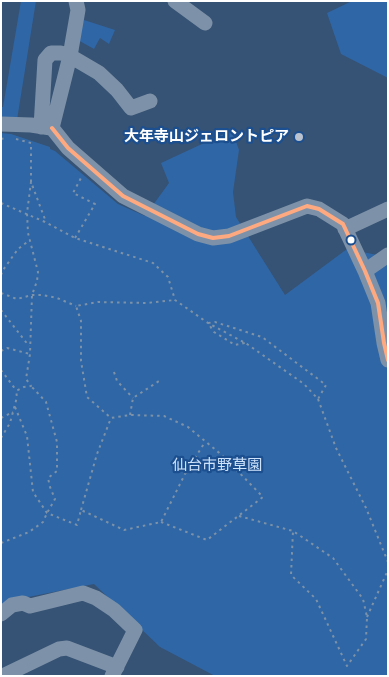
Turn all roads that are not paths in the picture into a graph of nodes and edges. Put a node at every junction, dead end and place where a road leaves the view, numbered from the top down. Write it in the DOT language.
graph roads {
  1 [pos="76,1"];
  2 [pos="176,1"];
  3 [pos="205,22"];
  4 [pos="70,56"];
  5 [pos="150,101"];
  6 [pos="1,124"];
  7 [pos="47,128"];
  8 [pos="388,209"];
  9 [pos="345,229"];
  10 [pos="388,256"];
  11 [pos="365,271"];
  12 [pos="388,360"];
  13 [pos="1,614"];
  14 [pos="114,672"];
  15 [pos="3,676"];
  1 -- 4 [label="street"];
  2 -- 3 [label="street"];
  4 -- 5 [label="street"];
  4 -- 7 [label="street"];
  4 -- 7 [label="street"];
  6 -- 7 [label="street"];
  7 -- 9 [label="street"];
  8 -- 9 [label="street"];
  9 -- 11 [label="street"];
  10 -- 11 [label="street"];
  11 -- 12 [label="street"];
  13 -- 14 [label="street"];
  14 -- 15 [label="street"];
}
